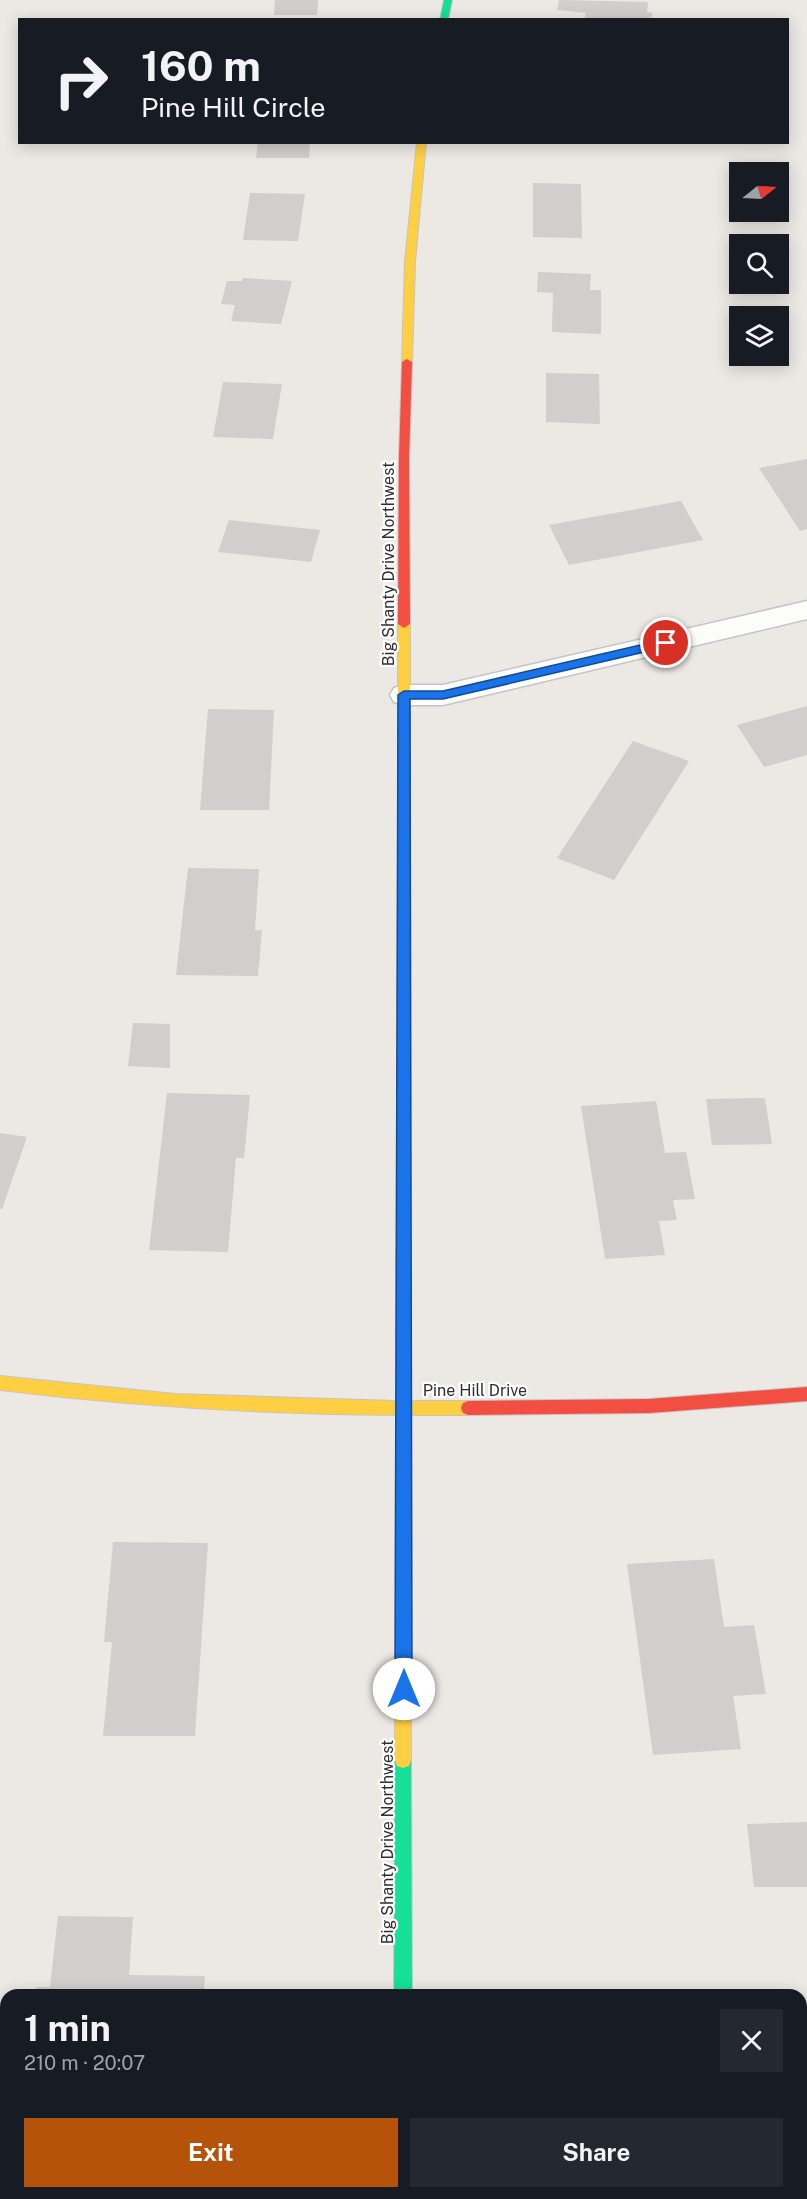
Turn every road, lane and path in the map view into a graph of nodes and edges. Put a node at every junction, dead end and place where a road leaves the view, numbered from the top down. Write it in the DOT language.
graph roads {
  1 [pos="447,0"];
  2 [pos="444,18"];
  3 [pos="422,144"];
  4 [pos="807,610"];
  5 [pos="404,695"];
  6 [pos="0,1383"];
  7 [pos="807,1394"];
  8 [pos="404,1406"];
  9 [pos="403,1989"];
  1 -- 2 [label="street"];
  3 -- 5 [label="street, Big Shanty Drive Northwest"];
  4 -- 5 [label="street"];
  5 -- 8 [label="street, Big Shanty Drive Northwest"];
  6 -- 8 [label="street, Pine Hill Drive"];
  7 -- 8 [label="street, Pine Hill Drive"];
  8 -- 9 [label="street, Big Shanty Drive Northwest"];
}
